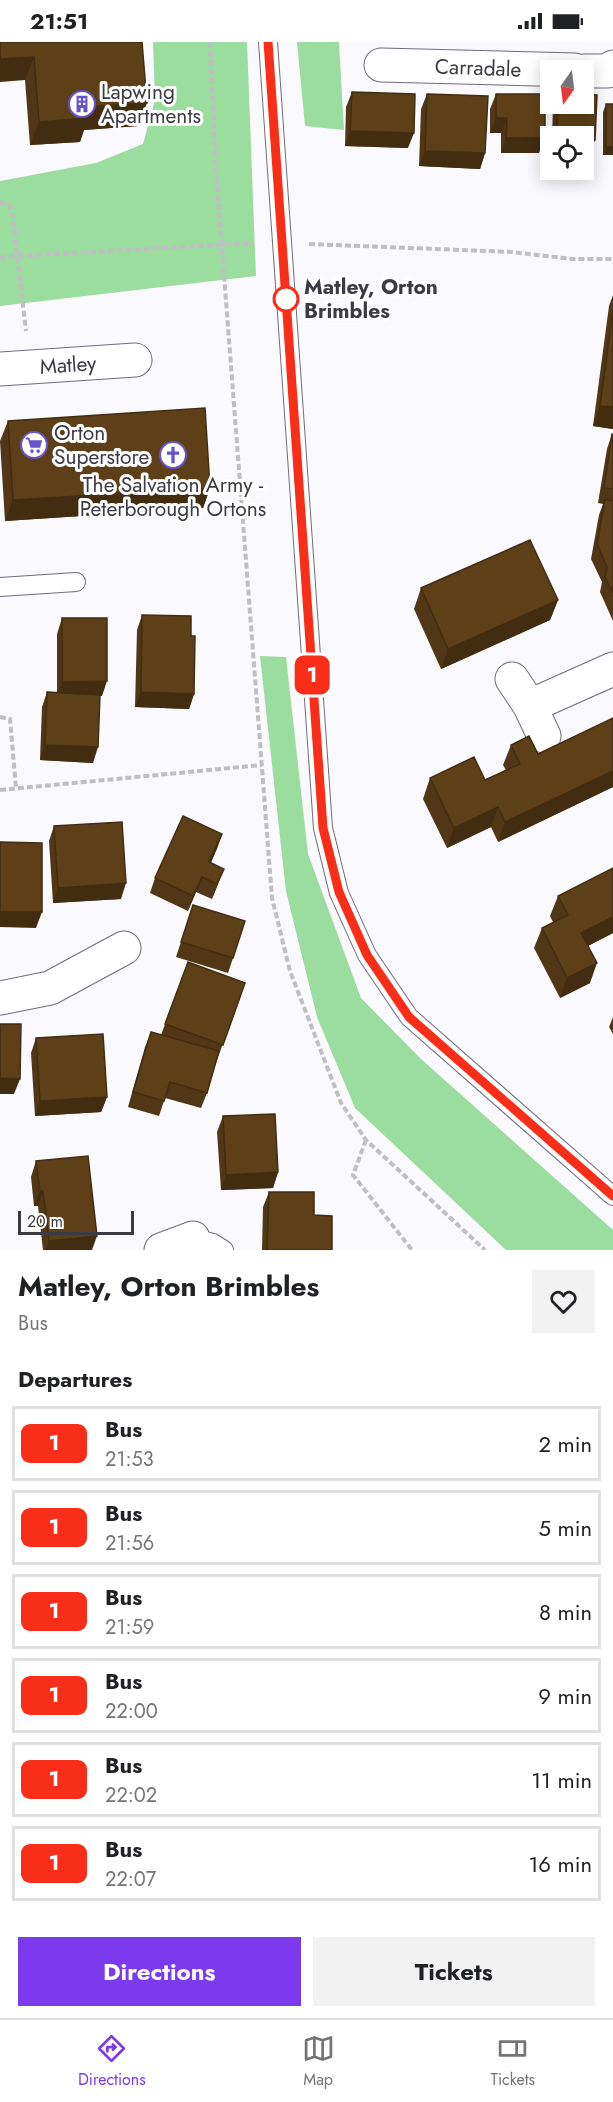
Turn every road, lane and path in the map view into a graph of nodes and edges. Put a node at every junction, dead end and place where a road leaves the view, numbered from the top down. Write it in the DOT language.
graph roads {
  1 [pos="210,42"];
  2 [pos="268,42"];
  3 [pos="381,65"];
  4 [pos="613,67"];
  5 [pos="540,69"];
  6 [pos="594,71"];
  7 [pos="0,203"];
  8 [pos="316,244"];
  9 [pos="222,245"];
  10 [pos="18,256"];
  11 [pos="0,257"];
  12 [pos="613,259"];
  13 [pos="135,360"];
  14 [pos="15,368"];
  15 [pos="76,582"];
  16 [pos="0,587"];
  17 [pos="613,669"];
  18 [pos="512,679"];
  19 [pos="530,706"];
  20 [pos="0,717"];
  21 [pos="544,736"];
  22 [pos="262,765"];
  23 [pos="16,788"];
  24 [pos="0,790"];
  25 [pos="124,948"];
  26 [pos="0,998"];
  27 [pos="366,1140"];
  28 [pos="613,1197"];
  29 [pos="193,1238"];
  30 [pos="161,1250"];
  31 [pos="224,1250"];
  32 [pos="412,1250"];
  33 [pos="485,1250"];
  1 -- 9 [label="path"];
  2 -- 28 [label="lane"];
  3 -- 5 [label="street, Carradale"];
  4 -- 6 [label="street"];
  7 -- 10 [label="path"];
  8 -- 12 [label="path"];
  9 -- 10 [label="path"];
  9 -- 22 [label="path"];
  10 -- 11 [label="path"];
  10 -- 14 [label="path"];
  13 -- 14 [label="street, Matley"];
  15 -- 16 [label="lane"];
  17 -- 19 [label="street"];
  18 -- 19 [label="street"];
  19 -- 21 [label="street"];
  20 -- 23 [label="path"];
  22 -- 23 [label="path"];
  22 -- 27 [label="path"];
  23 -- 24 [label="path"];
  25 -- 26 [label="street"];
  27 -- 32 [label="path"];
  27 -- 33 [label="path"];
  29 -- 30 [label="street"];
  29 -- 31 [label="lane"];
}
